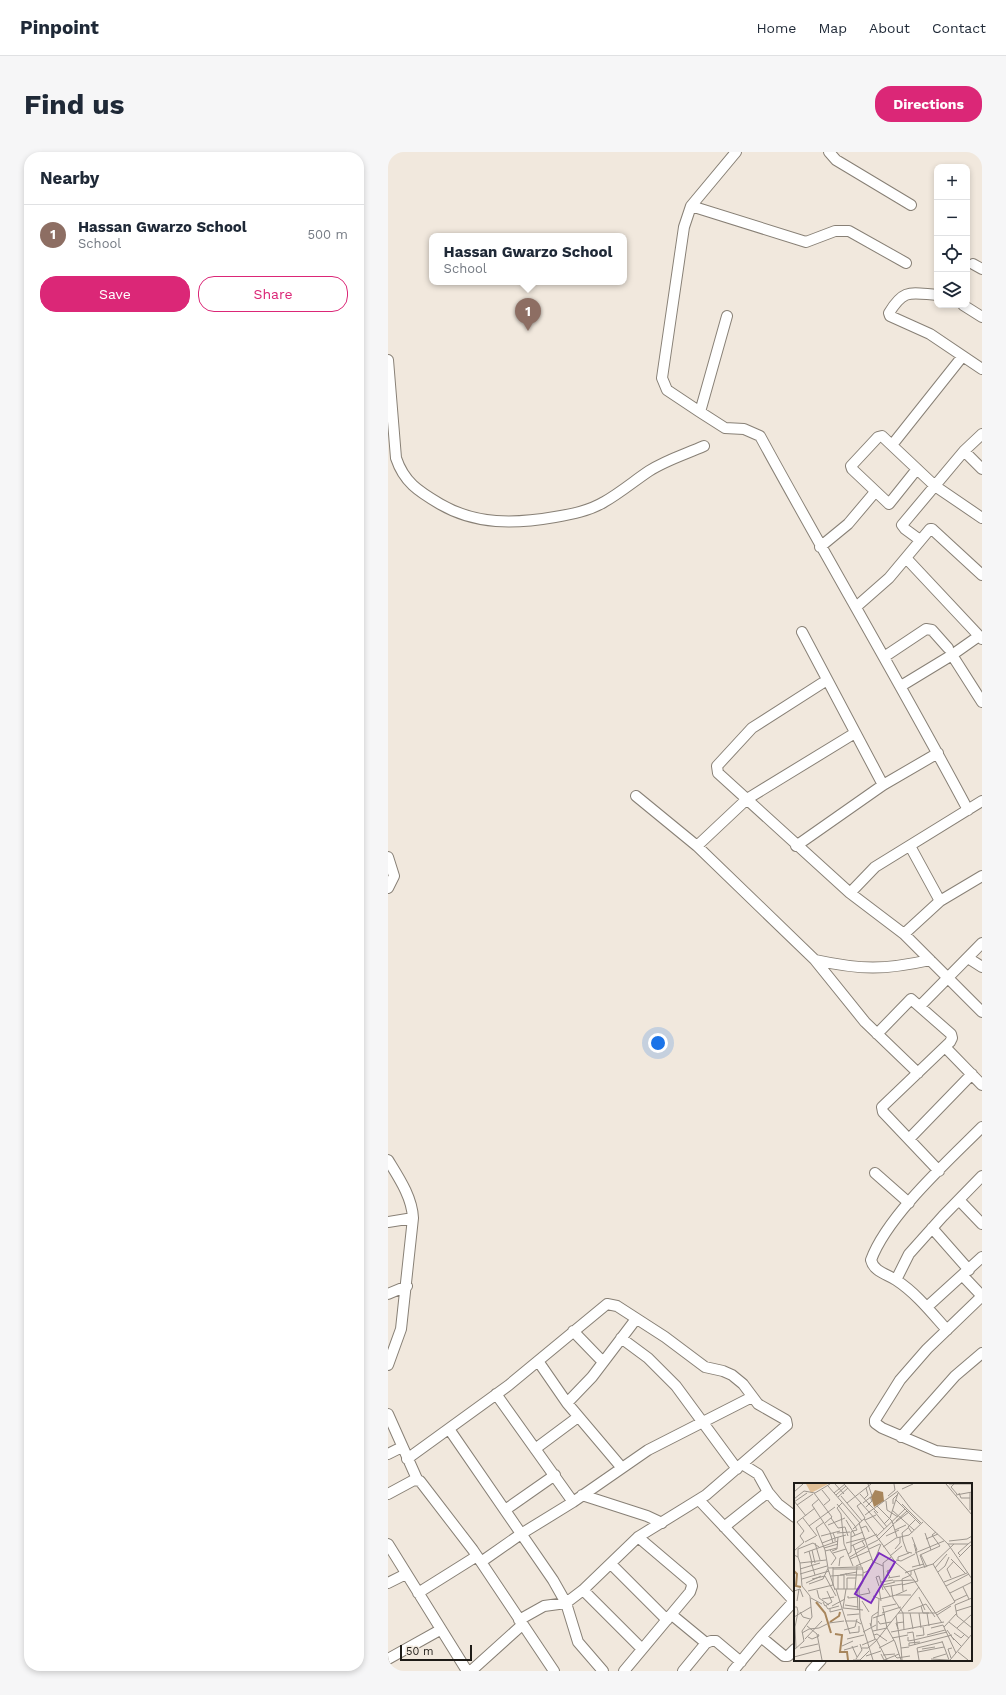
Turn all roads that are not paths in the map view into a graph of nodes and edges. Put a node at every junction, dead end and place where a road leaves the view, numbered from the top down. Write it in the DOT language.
graph roads {
  1 [pos="736,152"];
  2 [pos="828,152"];
  3 [pos="911,205"];
  4 [pos="691,206"];
  5 [pos="906,263"];
  6 [pos="934,295"];
  7 [pos="968,308"];
  8 [pos="727,316"];
  9 [pos="982,317"];
  10 [pos="962,357"];
  11 [pos="388,360"];
  12 [pos="982,369"];
  13 [pos="700,412"];
  14 [pos="982,434"];
  15 [pos="892,445"];
  16 [pos="704,446"];
  17 [pos="964,451"];
  18 [pos="918,469"];
  19 [pos="982,469"];
  20 [pos="935,486"];
  21 [pos="876,492"];
  22 [pos="982,518"];
  23 [pos="920,540"];
  24 [pos="820,548"];
  25 [pos="906,558"];
  26 [pos="982,575"];
  27 [pos="856,607"];
  28 [pos="802,632"];
  29 [pos="980,638"];
  30 [pos="950,652"];
  31 [pos="884,657"];
  32 [pos="827,680"];
  33 [pos="900,686"];
  34 [pos="982,702"];
  35 [pos="855,733"];
  36 [pos="938,753"];
  37 [pos="883,785"];
  38 [pos="636,796"];
  39 [pos="748,799"];
  40 [pos="982,801"];
  41 [pos="968,810"];
  42 [pos="697,846"];
  43 [pos="796,846"];
  44 [pos="910,846"];
  45 [pos="388,857"];
  46 [pos="982,876"];
  47 [pos="388,888"];
  48 [pos="850,893"];
  49 [pos="940,901"];
  50 [pos="904,934"];
  51 [pos="982,943"];
  52 [pos="968,958"];
  53 [pos="816,960"];
  54 [pos="930,960"];
  55 [pos="982,967"];
  56 [pos="947,977"];
  57 [pos="920,1006"];
  58 [pos="982,1012"];
  59 [pos="877,1034"];
  60 [pos="945,1047"];
  61 [pos="918,1073"];
  62 [pos="972,1074"];
  63 [pos="982,1084"];
  64 [pos="980,1134"];
  65 [pos="909,1140"];
  66 [pos="388,1160"];
  67 [pos="939,1171"];
  68 [pos="875,1172"];
  69 [pos="982,1176"];
  70 [pos="959,1200"];
  71 [pos="909,1203"];
  72 [pos="413,1218"];
  73 [pos="388,1222"];
  74 [pos="982,1224"];
  75 [pos="932,1228"];
  76 [pos="982,1257"];
  77 [pos="966,1273"];
  78 [pos="896,1280"];
  79 [pos="407,1286"];
  80 [pos="388,1294"];
  81 [pos="982,1296"];
  82 [pos="927,1307"];
  83 [pos="636,1319"];
  84 [pos="947,1330"];
  85 [pos="573,1331"];
  86 [pos="621,1338"];
  87 [pos="390,1353"];
  88 [pos="982,1353"];
  89 [pos="538,1361"];
  90 [pos="603,1362"];
  91 [pos="388,1365"];
  92 [pos="496,1394"];
  93 [pos="752,1397"];
  94 [pos="567,1403"];
  95 [pos="388,1414"];
  96 [pos="578,1417"];
  97 [pos="703,1421"];
  98 [pos="449,1429"];
  99 [pos="901,1437"];
  100 [pos="402,1447"];
  101 [pos="535,1449"];
  102 [pos="388,1454"];
  103 [pos="982,1456"];
  104 [pos="408,1459"];
  105 [pos="739,1467"];
  106 [pos="622,1468"];
  107 [pos="555,1475"];
  108 [pos="417,1479"];
  109 [pos="768,1492"];
  110 [pos="388,1494"];
  111 [pos="582,1496"];
  112 [pos="699,1500"];
  113 [pos="573,1502"];
  114 [pos="505,1510"];
  115 [pos="794,1516"];
  116 [pos="662,1523"];
  117 [pos="724,1527"];
  118 [pos="521,1534"];
  119 [pos="638,1537"];
  120 [pos="388,1544"];
  121 [pos="479,1559"];
  122 [pos="610,1564"];
  123 [pos="406,1574"];
  124 [pos="388,1584"];
  125 [pos="583,1590"];
  126 [pos="418,1593"];
  127 [pos="794,1600"];
  128 [pos="794,1602"];
  129 [pos="566,1603"];
  130 [pos="670,1617"];
  131 [pos="521,1623"];
  132 [pos="440,1630"];
  133 [pos="761,1637"];
  134 [pos="706,1643"];
  135 [pos="642,1650"];
  136 [pos="794,1650"];
  137 [pos="388,1658"];
  138 [pos="821,1661"];
  139 [pos="740,1662"];
  140 [pos="467,1671"];
  141 [pos="471,1671"];
  142 [pos="554,1671"];
  143 [pos="604,1671"];
  144 [pos="624,1671"];
  145 [pos="683,1671"];
  146 [pos="733,1671"];
  147 [pos="811,1671"];
  1 -- 4 [label="street"];
  2 -- 3 [label="street"];
  4 -- 5 [label="street"];
  4 -- 13 [label="street"];
  6 -- 10 [label="street"];
  7 -- 9 [label="street"];
  8 -- 13 [label="street"];
  10 -- 12 [label="street"];
  10 -- 15 [label="street"];
  11 -- 16 [label="street"];
  13 -- 24 [label="street"];
  14 -- 17 [label="street"];
  15 -- 18 [label="street"];
  15 -- 21 [label="street"];
  17 -- 19 [label="street"];
  17 -- 20 [label="street"];
  18 -- 20 [label="street"];
  18 -- 21 [label="street"];
  20 -- 22 [label="street"];
  20 -- 23 [label="street"];
  21 -- 24 [label="street"];
  23 -- 25 [label="street"];
  23 -- 26 [label="street"];
  24 -- 27 [label="street"];
  25 -- 27 [label="street"];
  25 -- 29 [label="street"];
  27 -- 31 [label="street"];
  28 -- 32 [label="street"];
  29 -- 30 [label="street"];
  30 -- 31 [label="street"];
  30 -- 33 [label="street"];
  30 -- 34 [label="street"];
  31 -- 33 [label="street"];
  32 -- 35 [label="street"];
  32 -- 39 [label="street"];
  33 -- 36 [label="street"];
  35 -- 37 [label="street"];
  35 -- 39 [label="street"];
  36 -- 37 [label="street"];
  36 -- 41 [label="street"];
  37 -- 43 [label="street"];
  38 -- 42 [label="street"];
  39 -- 42 [label="street"];
  39 -- 43 [label="street"];
  40 -- 41 [label="street"];
  41 -- 44 [label="street"];
  42 -- 53 [label="street"];
  43 -- 48 [label="street"];
  44 -- 48 [label="street"];
  44 -- 49 [label="street"];
  45 -- 47 [label="street"];
  46 -- 49 [label="street"];
  48 -- 50 [label="street"];
  49 -- 50 [label="street"];
  50 -- 54 [label="street"];
  51 -- 52 [label="street"];
  52 -- 55 [label="street"];
  52 -- 56 [label="street"];
  53 -- 54 [label="street"];
  53 -- 59 [label="street"];
  54 -- 56 [label="street"];
  56 -- 57 [label="street"];
  56 -- 58 [label="street"];
  57 -- 59 [label="street"];
  57 -- 60 [label="street"];
  59 -- 61 [label="street"];
  60 -- 61 [label="street"];
  60 -- 62 [label="street"];
  61 -- 65 [label="street"];
  62 -- 63 [label="street"];
  62 -- 65 [label="street"];
  64 -- 67 [label="street"];
  65 -- 67 [label="street"];
  66 -- 72 [label="street"];
  67 -- 71 [label="street"];
  68 -- 71 [label="street"];
  69 -- 70 [label="street"];
  70 -- 74 [label="street"];
  70 -- 75 [label="street"];
  71 -- 78 [label="street"];
  72 -- 73 [label="street"];
  72 -- 79 [label="street"];
  75 -- 77 [label="street"];
  75 -- 78 [label="street"];
  76 -- 77 [label="street"];
  77 -- 81 [label="street"];
  77 -- 82 [label="street"];
  78 -- 82 [label="street"];
  79 -- 80 [label="street"];
  79 -- 87 [label="street"];
  81 -- 84 [label="street"];
  82 -- 84 [label="street"];
  83 -- 85 [label="street"];
  83 -- 86 [label="street"];
  83 -- 93 [label="street"];
  84 -- 99 [label="street"];
  85 -- 89 [label="street"];
  85 -- 90 [label="street"];
  86 -- 90 [label="street"];
  86 -- 97 [label="street"];
  87 -- 91 [label="street"];
  88 -- 99 [label="street"];
  89 -- 92 [label="street"];
  89 -- 94 [label="street"];
  90 -- 94 [label="street"];
  92 -- 98 [label="street"];
  92 -- 101 [label="street"];
  93 -- 97 [label="street"];
  93 -- 105 [label="street"];
  94 -- 96 [label="street"];
  95 -- 100 [label="street"];
  96 -- 101 [label="street"];
  96 -- 106 [label="street"];
  97 -- 105 [label="street"];
  97 -- 106 [label="street"];
  98 -- 104 [label="street"];
  98 -- 114 [label="street"];
  99 -- 103 [label="street"];
  100 -- 102 [label="street"];
  100 -- 104 [label="street"];
  101 -- 107 [label="street"];
  104 -- 108 [label="street"];
  105 -- 109 [label="street"];
  105 -- 112 [label="street"];
  106 -- 111 [label="street"];
  107 -- 113 [label="street"];
  107 -- 114 [label="street"];
  108 -- 110 [label="street"];
  108 -- 121 [label="street"];
  109 -- 115 [label="street"];
  109 -- 117 [label="street"];
  111 -- 113 [label="street"];
  111 -- 116 [label="street"];
  112 -- 116 [label="street"];
  112 -- 117 [label="street"];
  113 -- 118 [label="street"];
  114 -- 118 [label="street"];
  116 -- 119 [label="street"];
  117 -- 127 [label="street"];
  118 -- 121 [label="street"];
  118 -- 129 [label="street"];
  119 -- 122 [label="street"];
  119 -- 130 [label="street"];
  120 -- 123 [label="street"];
  121 -- 126 [label="street"];
  121 -- 131 [label="street"];
  122 -- 125 [label="street"];
  122 -- 130 [label="street"];
  123 -- 124 [label="street"];
  123 -- 126 [label="street"];
  125 -- 129 [label="street"];
  125 -- 135 [label="street"];
  126 -- 132 [label="street"];
  128 -- 133 [label="street"];
  129 -- 131 [label="street"];
  129 -- 143 [label="street"];
  130 -- 134 [label="street"];
  130 -- 135 [label="street"];
  131 -- 141 [label="street"];
  131 -- 142 [label="street"];
  132 -- 137 [label="street"];
  132 -- 140 [label="street"];
  133 -- 136 [label="street"];
  133 -- 139 [label="street"];
  134 -- 139 [label="street"];
  134 -- 145 [label="street"];
  135 -- 144 [label="street"];
  138 -- 147 [label="street"];
  139 -- 146 [label="street"];
}
